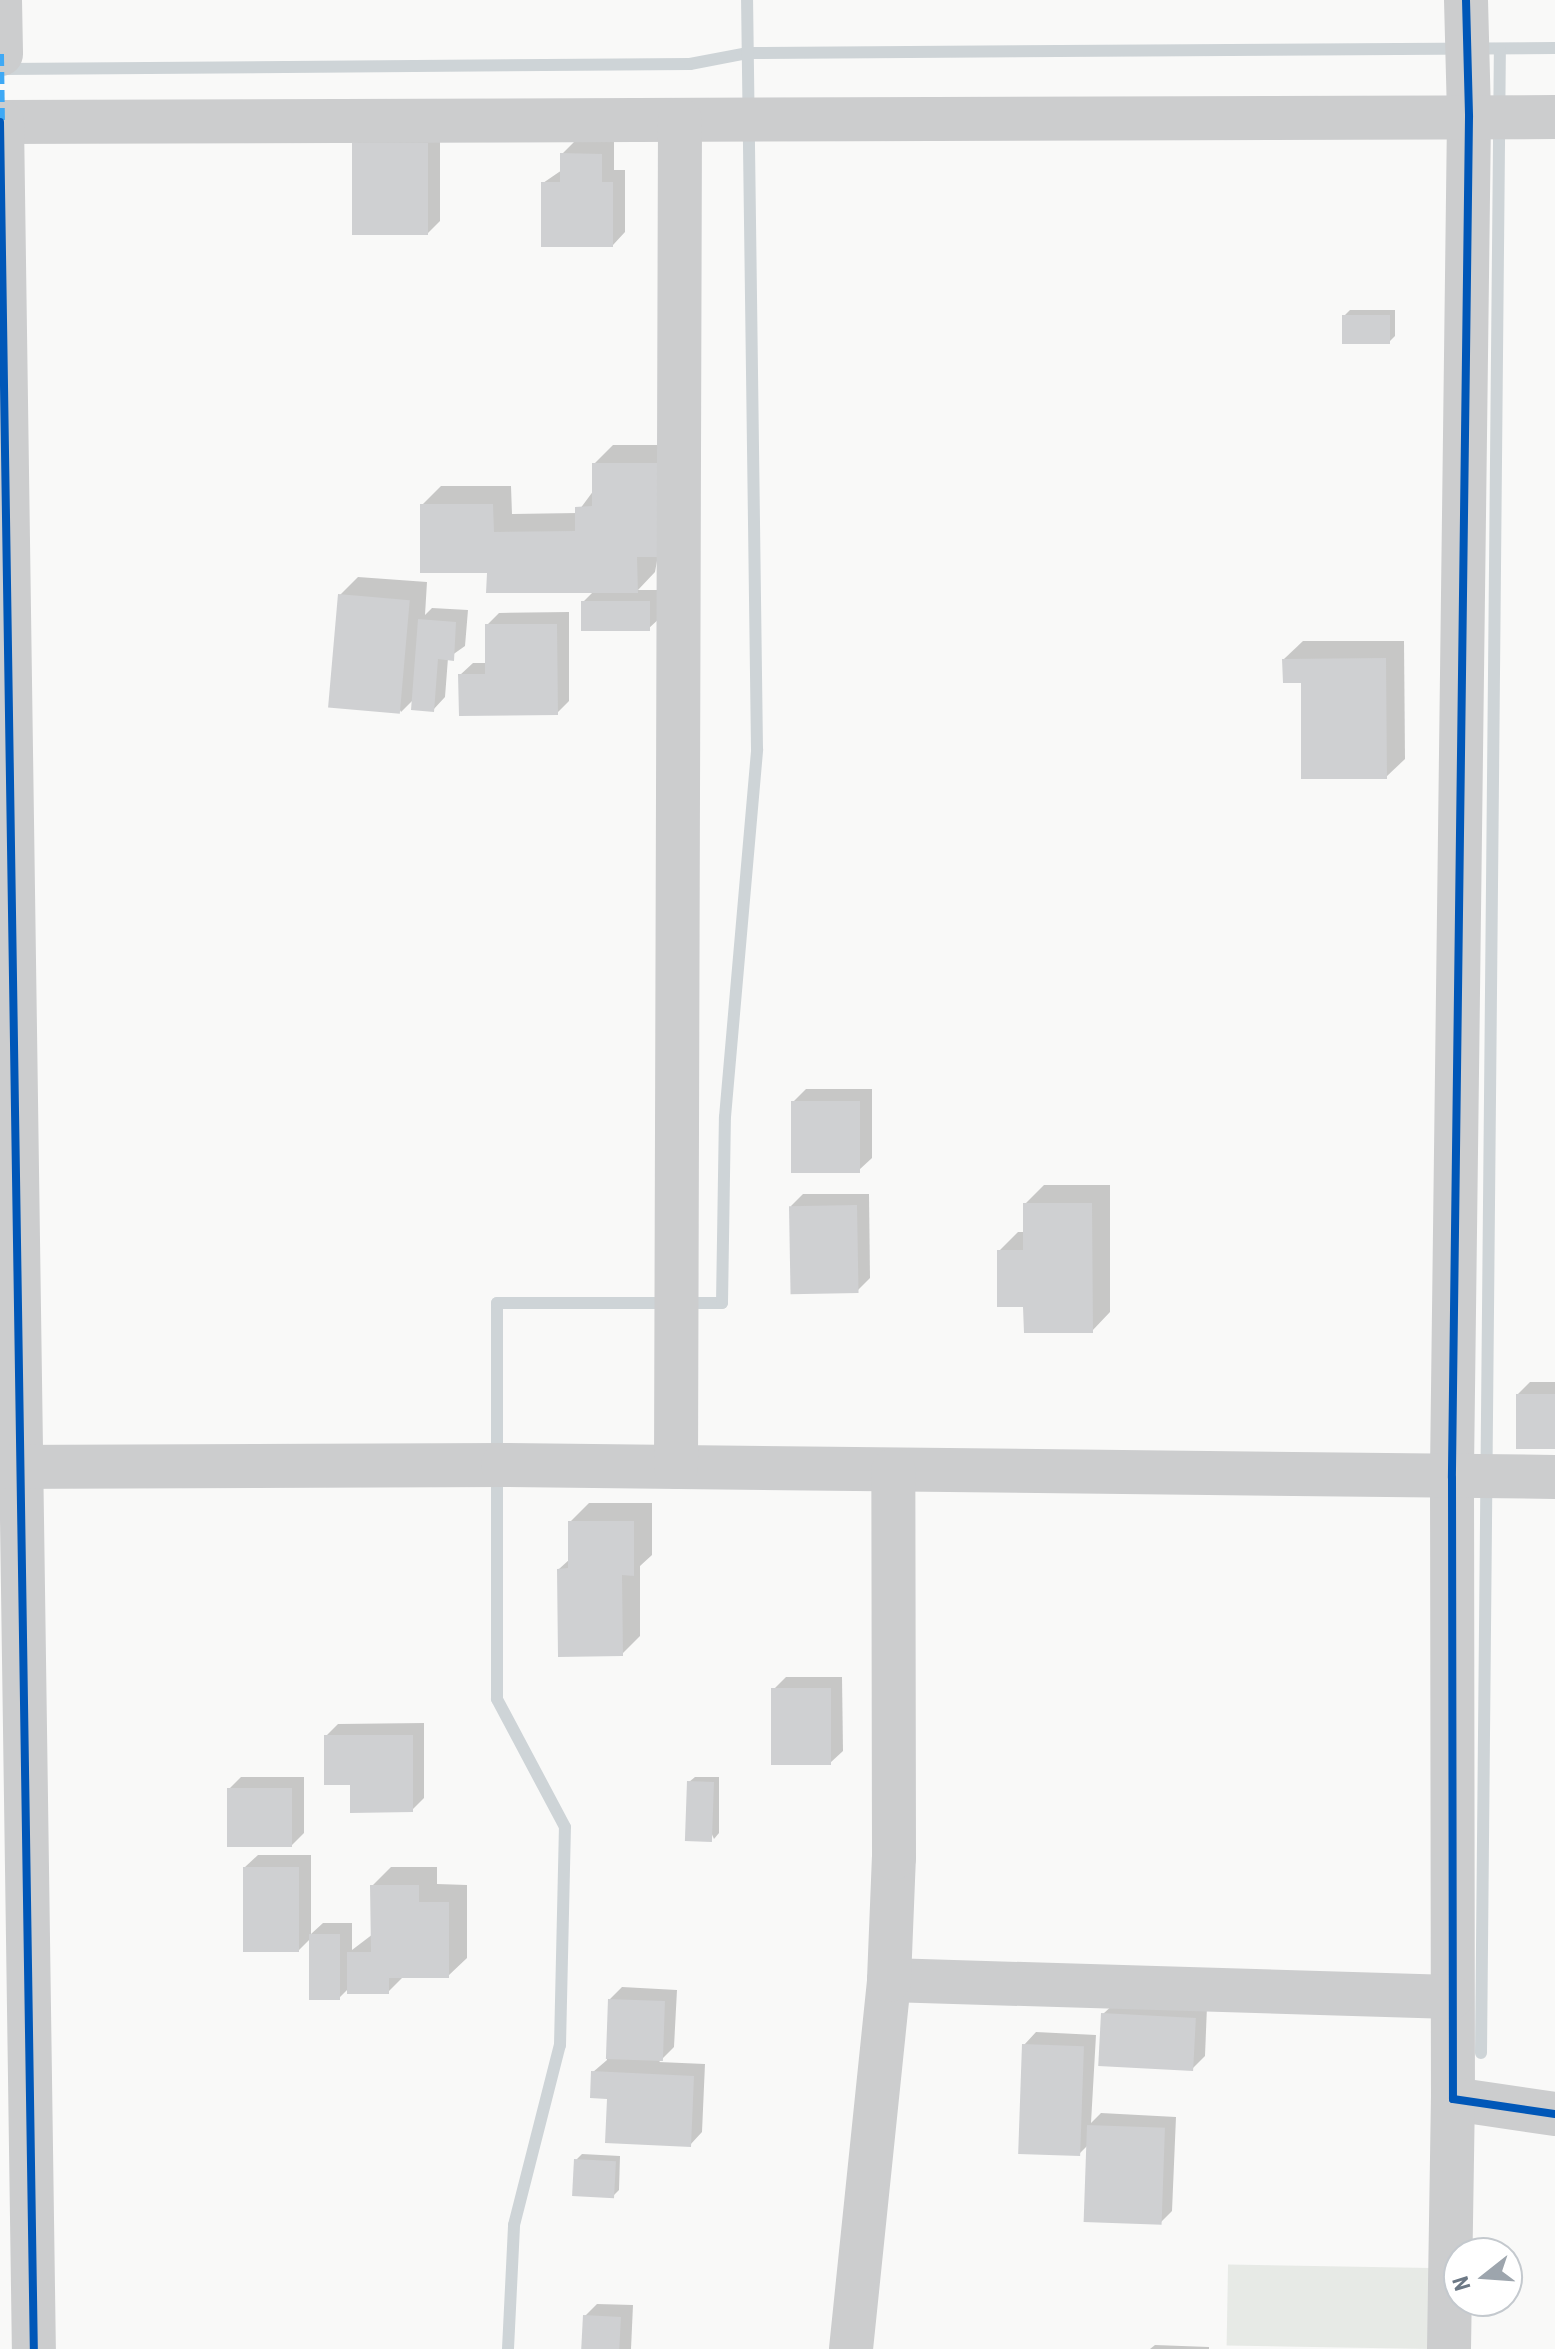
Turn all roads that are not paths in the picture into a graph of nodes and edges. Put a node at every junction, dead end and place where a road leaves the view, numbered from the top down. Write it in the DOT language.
graph roads {
  1 [pos="0,0"];
  2 [pos="1466,33"];
  3 [pos="1,54"];
  4 [pos="1507,117"];
  5 [pos="680,120"];
  6 [pos="1,122"];
  7 [pos="11,1467"];
  8 [pos="676,1467"];
  9 [pos="893,1470"];
  10 [pos="1474,1477"];
  11 [pos="1555,1477"];
  12 [pos="889,1980"];
  13 [pos="1452,1997"];
  14 [pos="1453,2099"];
  15 [pos="1555,2114"];
  16 [pos="34,2349"];
  17 [pos="851,2349"];
  18 [pos="1449,2349"];
  1 -- 3 [label="street"];
  2 -- 4 [label="street"];
  4 -- 5 [label="street"];
  4 -- 10 [label="street"];
  5 -- 6 [label="street"];
  5 -- 8 [label="street"];
  6 -- 7 [label="street"];
  7 -- 8 [label="street"];
  7 -- 16 [label="street"];
  8 -- 9 [label="street"];
  9 -- 10 [label="street"];
  9 -- 12 [label="street"];
  10 -- 11 [label="street"];
  10 -- 13 [label="street"];
  12 -- 13 [label="street"];
  12 -- 17 [label="street"];
  13 -- 14 [label="street"];
  14 -- 15 [label="street"];
  14 -- 18 [label="street"];
}
